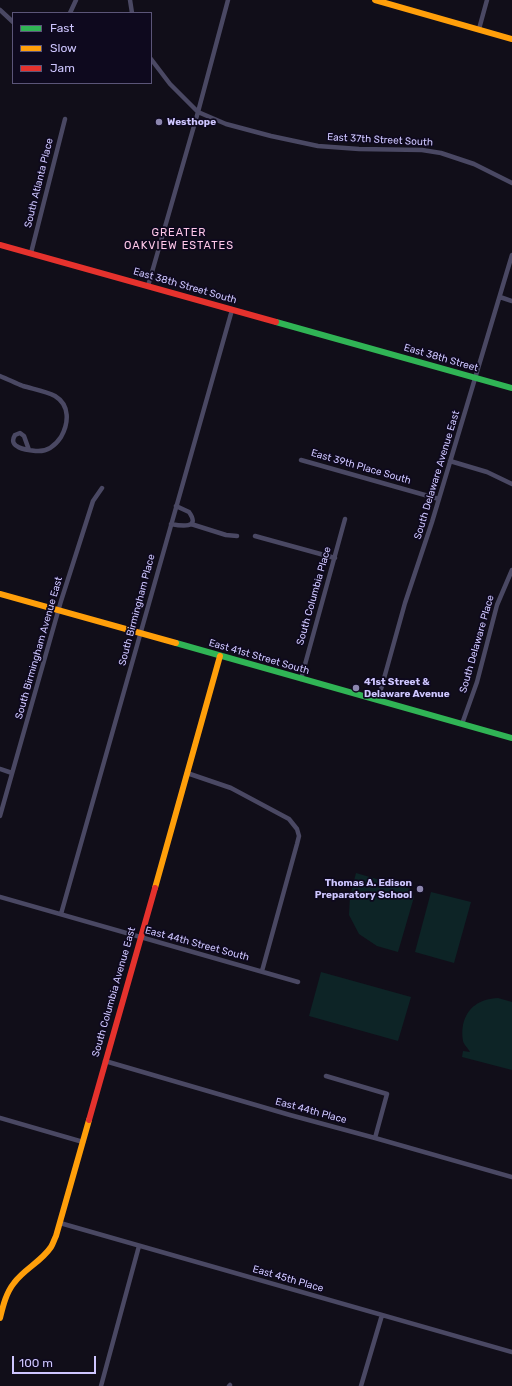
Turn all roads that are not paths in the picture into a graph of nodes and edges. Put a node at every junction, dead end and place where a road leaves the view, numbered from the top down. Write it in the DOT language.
graph roads {
  1 [pos="76,0"];
  2 [pos="130,0"];
  3 [pos="228,0"];
  4 [pos="375,0"];
  5 [pos="487,0"];
  6 [pos="0,10"];
  7 [pos="70,12"];
  8 [pos="132,12"];
  9 [pos="12,21"];
  10 [pos="479,30"];
  11 [pos="512,39"];
  12 [pos="152,60"];
  13 [pos="198,112"];
  14 [pos="65,119"];
  15 [pos="512,183"];
  16 [pos="0,245"];
  17 [pos="31,253"];
  18 [pos="512,254"];
  19 [pos="148,286"];
  20 [pos="500,297"];
  21 [pos="512,301"];
  22 [pos="232,310"];
  23 [pos="365,346"];
  24 [pos="0,376"];
  25 [pos="476,378"];
  26 [pos="512,388"];
  27 [pos="29,450"];
  28 [pos="301,460"];
  29 [pos="450,461"];
  30 [pos="512,484"];
  31 [pos="102,488"];
  32 [pos="439,499"];
  33 [pos="176,506"];
  34 [pos="345,519"];
  35 [pos="171,524"];
  36 [pos="191,524"];
  37 [pos="238,536"];
  38 [pos="255,536"];
  39 [pos="335,558"];
  40 [pos="512,570"];
  41 [pos="0,594"];
  42 [pos="58,610"];
  43 [pos="140,634"];
  44 [pos="220,656"];
  45 [pos="301,679"];
  46 [pos="378,700"];
  47 [pos="462,724"];
  48 [pos="512,738"];
  49 [pos="0,769"];
  50 [pos="12,773"];
  51 [pos="187,774"];
  52 [pos="0,816"];
  53 [pos="0,897"];
  54 [pos="61,914"];
  55 [pos="140,938"];
  56 [pos="262,971"];
  57 [pos="298,982"];
  58 [pos="105,1061"];
  59 [pos="326,1076"];
  60 [pos="0,1118"];
  61 [pos="375,1138"];
  62 [pos="83,1142"];
  63 [pos="512,1177"];
  64 [pos="60,1224"];
  65 [pos="139,1246"];
  66 [pos="382,1315"];
  67 [pos="0,1318"];
  68 [pos="512,1352"];
  69 [pos="101,1386"];
  70 [pos="361,1386"];
  1 -- 7 [label="street"];
  2 -- 8 [label="street"];
  3 -- 13 [label="street"];
  4 -- 10 [label="street"];
  5 -- 10 [label="street"];
  6 -- 9 [label="street"];
  10 -- 11 [label="street"];
  12 -- 13 [label="street"];
  13 -- 15 [label="street, East 37th Street South"];
  13 -- 19 [label="street"];
  14 -- 17 [label="street, South Atlanta Place"];
  16 -- 17 [label="street, East 38th Street South"];
  17 -- 19 [label="street, East 38th Street South"];
  18 -- 20 [label="street, South Delaware Avenue East"];
  19 -- 22 [label="street, East 38th Street South"];
  20 -- 21 [label="street"];
  20 -- 25 [label="street, South Delaware Avenue East"];
  22 -- 23 [label="street, East 38th Street South"];
  22 -- 33 [label="street, South Birmingham Place"];
  23 -- 25 [label="street, East 38th Street"];
  24 -- 27 [label="street"];
  25 -- 26 [label="street, East 38th Street"];
  25 -- 29 [label="street, South Delaware Avenue East"];
  28 -- 32 [label="street, East 39th Place South"];
  29 -- 30 [label="street"];
  29 -- 32 [label="street, South Delaware Avenue East"];
  31 -- 42 [label="street, South Birmingham Avenue East"];
  32 -- 46 [label="street, South Delaware Avenue East"];
  33 -- 35 [label="street, South Birmingham Place"];
  33 -- 36 [label="street"];
  34 -- 39 [label="street, South Columbia Place"];
  35 -- 36 [label="street"];
  35 -- 43 [label="street, South Birmingham Place"];
  36 -- 37 [label="street"];
  38 -- 39 [label="street"];
  39 -- 45 [label="street, South Columbia Place"];
  40 -- 47 [label="street, South Delaware Place"];
  41 -- 42 [label="street, East 41st Street South"];
  42 -- 43 [label="street, East 41st Street South"];
  42 -- 50 [label="street, South Birmingham Avenue East"];
  43 -- 44 [label="street, East 41st Street South"];
  43 -- 54 [label="street, South Birmingham Place"];
  44 -- 45 [label="street, East 41st Street South"];
  44 -- 51 [label="street, South Columbia Avenue East"];
  45 -- 46 [label="street, East 41st Street South"];
  46 -- 47 [label="street, East 41st Street South"];
  47 -- 48 [label="street, East 41st Street South"];
  49 -- 50 [label="street"];
  50 -- 52 [label="street, South Birmingham Avenue East"];
  51 -- 55 [label="street, South Columbia Avenue East"];
  51 -- 56 [label="street"];
  53 -- 54 [label="street, East 44th Street South"];
  54 -- 55 [label="street, East 44th Street South"];
  55 -- 56 [label="street, East 44th Street South"];
  55 -- 58 [label="street, South Columbia Avenue East"];
  56 -- 57 [label="street, East 44th Street South"];
  58 -- 61 [label="street, East 44th Place"];
  58 -- 62 [label="street, South Columbia Avenue East"];
  59 -- 61 [label="street"];
  60 -- 62 [label="street"];
  61 -- 63 [label="street, East 44th Place"];
  62 -- 64 [label="street, South Columbia Avenue East"];
  64 -- 65 [label="street, East 45th Place"];
  64 -- 67 [label="street, South Columbia Avenue East"];
  65 -- 66 [label="street, East 45th Place"];
  65 -- 69 [label="street"];
  66 -- 68 [label="street, East 45th Place"];
  66 -- 70 [label="street"];
}
